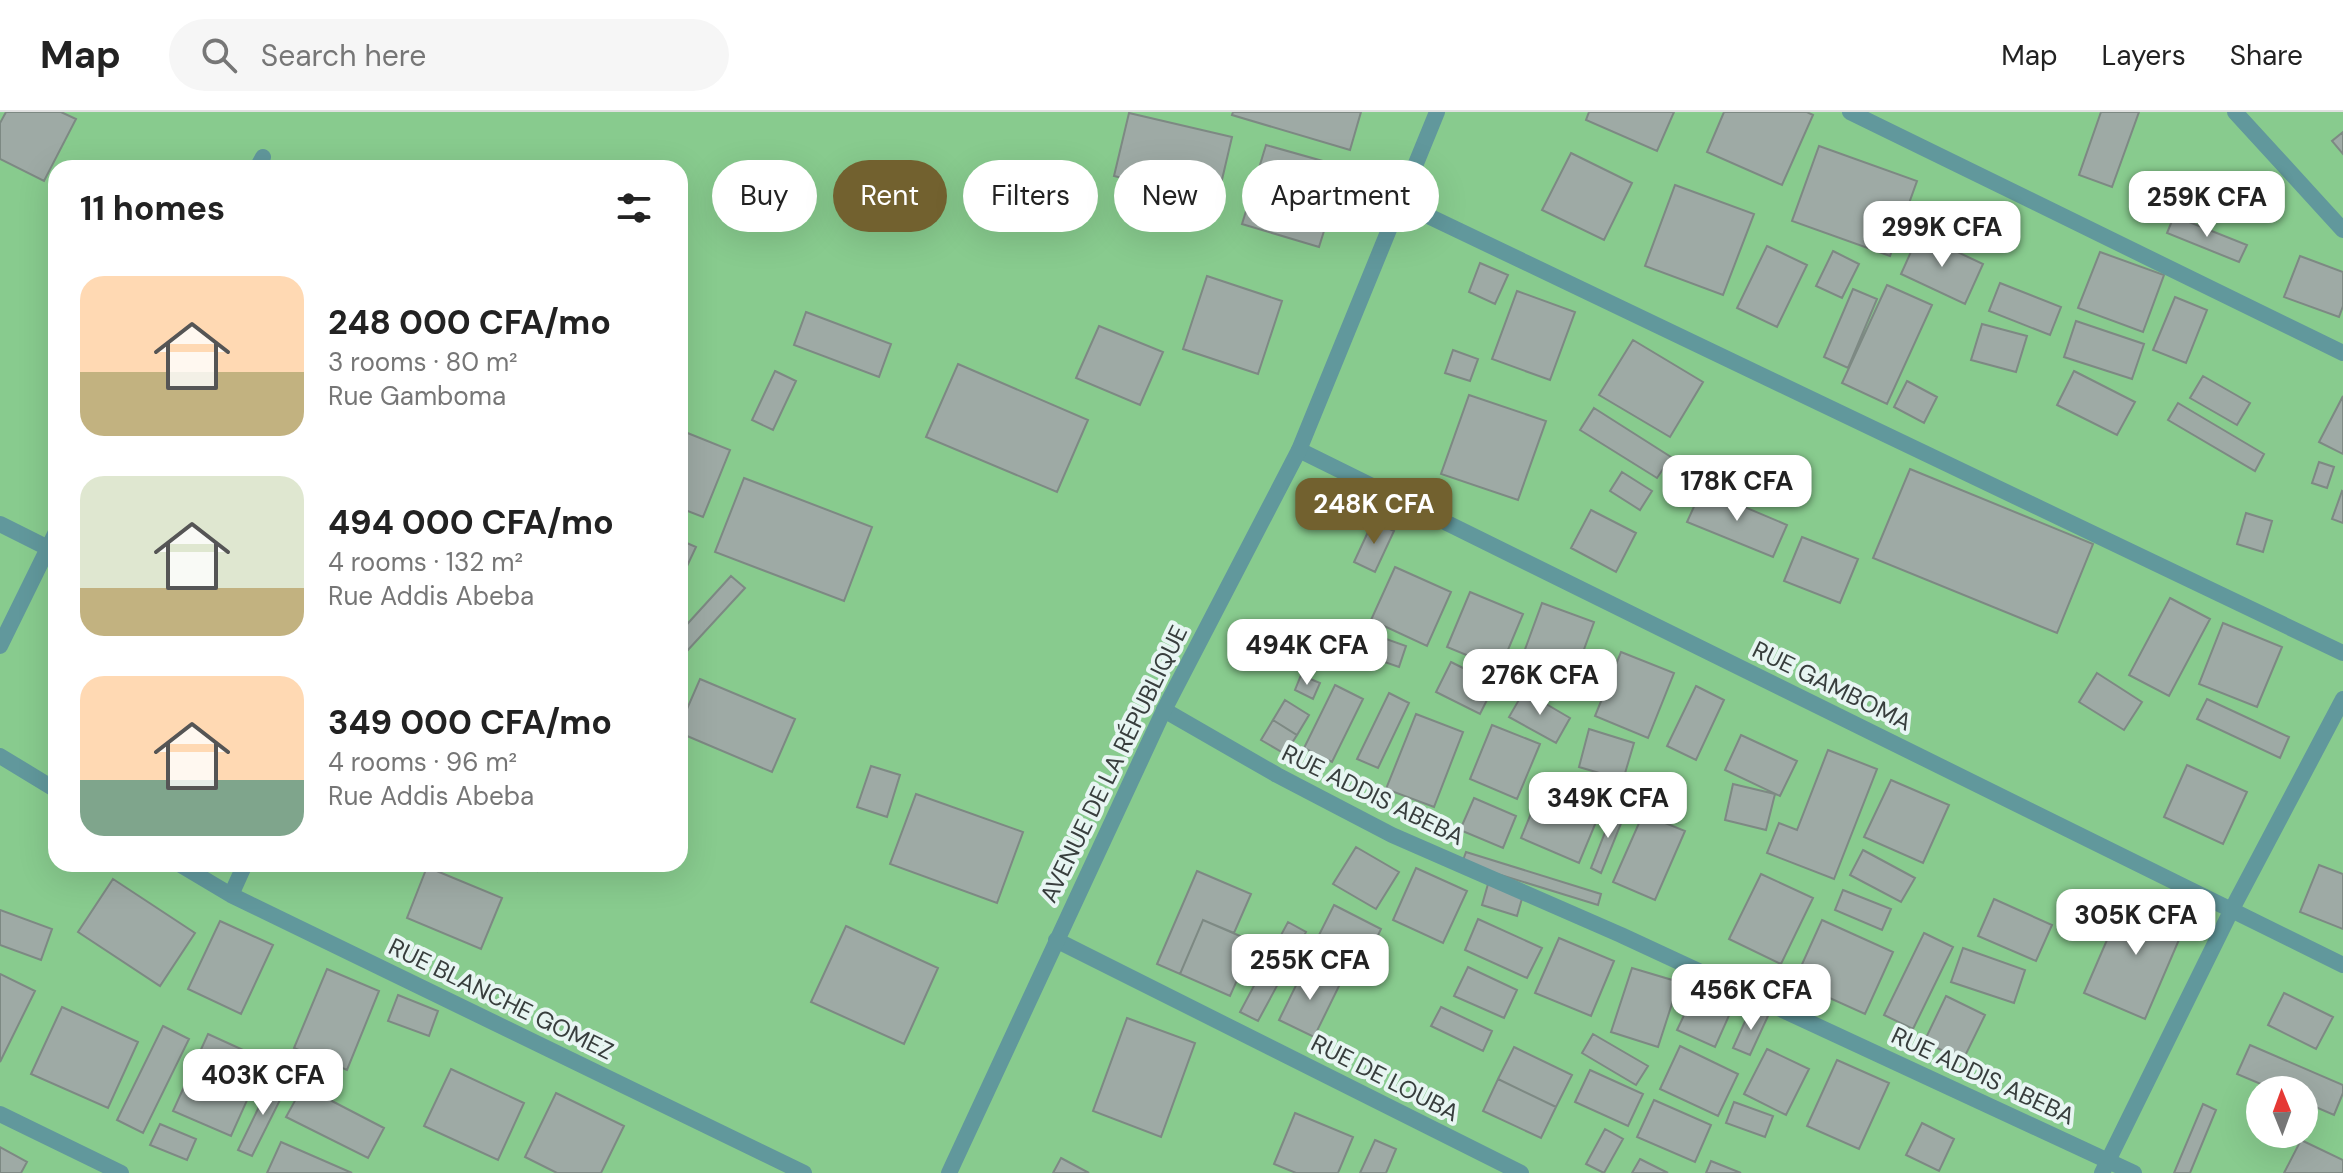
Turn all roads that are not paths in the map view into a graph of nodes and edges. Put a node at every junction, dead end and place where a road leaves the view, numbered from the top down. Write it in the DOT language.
graph roads {
  1 [pos="1437,112"];
  2 [pos="1850,112"];
  3 [pos="2235,112"];
  4 [pos="1418,160"];
  5 [pos="1439,221"];
  6 [pos="2343,230"];
  7 [pos="1389,232"];
  8 [pos="2343,353"];
  9 [pos="1299,450"];
  10 [pos="0,524"];
  11 [pos="48,548"];
  12 [pos="0,646"];
  13 [pos="2343,653"];
  14 [pos="2343,699"];
  15 [pos="1164,710"];
  16 [pos="0,756"];
  17 [pos="48,785"];
  18 [pos="192,872"];
  19 [pos="241,872"];
  20 [pos="231,895"];
  21 [pos="2232,909"];
  22 [pos="1056,940"];
  23 [pos="2343,965"];
  24 [pos="0,1114"];
  25 [pos="2105,1167"];
  26 [pos="121,1173"];
  27 [pos="804,1173"];
  28 [pos="949,1173"];
  29 [pos="1521,1173"];
  30 [pos="2134,1173"];
  1 -- 4 [label="street, AVENUE DE LA RÉPUBLIQUE"];
  2 -- 8 [label="street"];
  3 -- 6 [label="street"];
  5 -- 13 [label="street"];
  7 -- 9 [label="street, AVENUE DE LA RÉPUBLIQUE"];
  9 -- 15 [label="street, AVENUE DE LA RÉPUBLIQUE"];
  9 -- 21 [label="street, RUE GAMBOMA"];
  10 -- 11 [label="street"];
  11 -- 12 [label="street"];
  14 -- 21 [label="street"];
  15 -- 22 [label="street, AVENUE DE LA RÉPUBLIQUE"];
  15 -- 25 [label="street, RUE ADDIS ABEBA"];
  16 -- 17 [label="street"];
  18 -- 20 [label="street, RUE BLANCHE GOMEZ"];
  19 -- 20 [label="street"];
  20 -- 27 [label="street, RUE BLANCHE GOMEZ"];
  21 -- 23 [label="street, RUE GAMBOMA"];
  21 -- 25 [label="street"];
  22 -- 28 [label="street, AVENUE DE LA RÉPUBLIQUE"];
  22 -- 29 [label="street, RUE DE LOUBA"];
  24 -- 26 [label="street"];
  25 -- 30 [label="street, RUE ADDIS ABEBA"];
}
